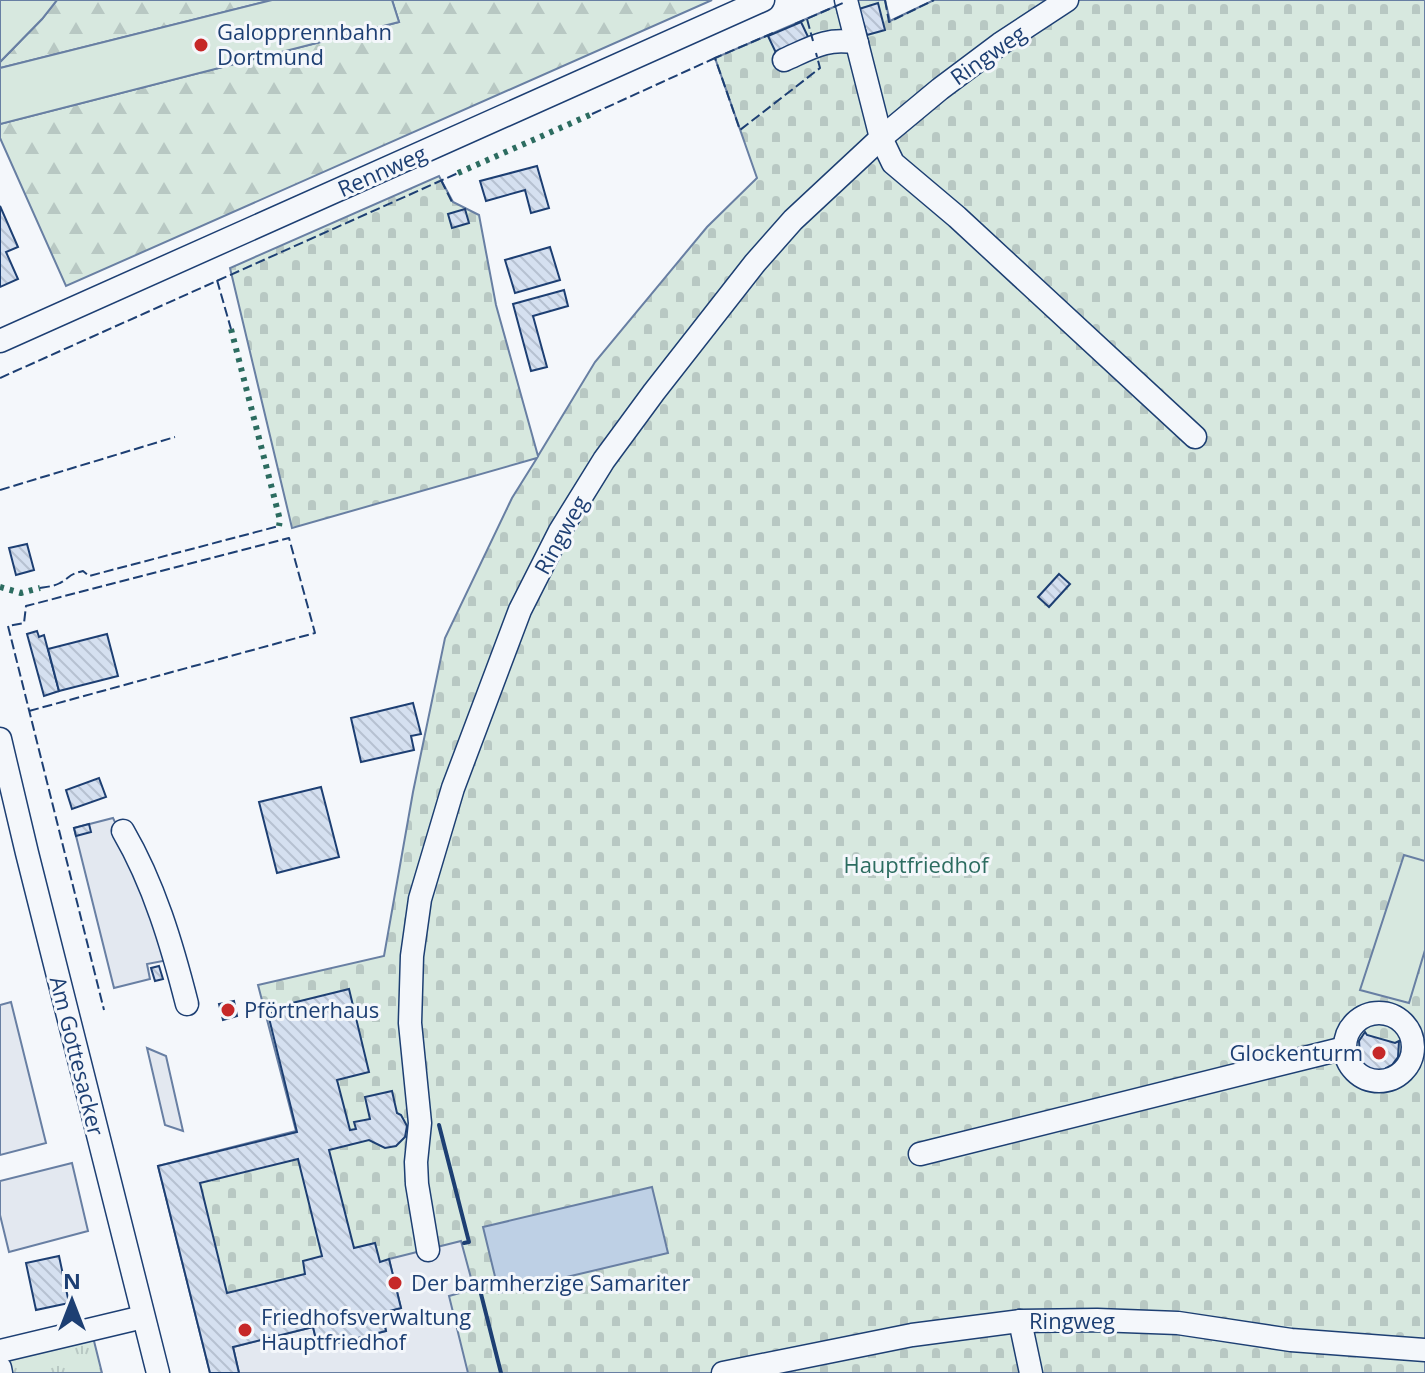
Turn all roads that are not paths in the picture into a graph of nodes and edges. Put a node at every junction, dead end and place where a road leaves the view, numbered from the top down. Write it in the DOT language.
graph roads {
  1 [pos="763,0"];
  2 [pos="846,0"];
  3 [pos="1067,0"];
  4 [pos="857,43"];
  5 [pos="784,60"];
  6 [pos="881,138"];
  7 [pos="0,341"];
  8 [pos="1195,437"];
  9 [pos="0,739"];
  10 [pos="123,831"];
  11 [pos="187,1004"];
  12 [pos="1417,1030"];
  13 [pos="1345,1048"];
  14 [pos="920,1154"];
  15 [pos="428,1250"];
  16 [pos="143,1317"];
  17 [pos="1020,1321"];
  18 [pos="1425,1350"];
  19 [pos="0,1351"];
  20 [pos="152,1372"];
  21 [pos="730,1372"];
  22 [pos="1031,1373"];
  1 -- 7 [label="street, Rennweg"];
  2 -- 4 [label="street"];
  3 -- 6 [label="street, Ringweg"];
  4 -- 5 [label="street"];
  4 -- 6 [label="street"];
  6 -- 8 [label="street"];
  6 -- 15 [label="street, Ringweg"];
  9 -- 16 [label="street, Am Gottesacker"];
  10 -- 11 [label="street"];
  12 -- 13 [label="street"];
  12 -- 13 [label="street"];
  13 -- 14 [label="street"];
  16 -- 19 [label="street"];
  16 -- 20 [label="street, Am Gottesacker"];
  17 -- 18 [label="street, Ringweg"];
  17 -- 21 [label="street, Ringweg"];
  17 -- 22 [label="street"];
}
